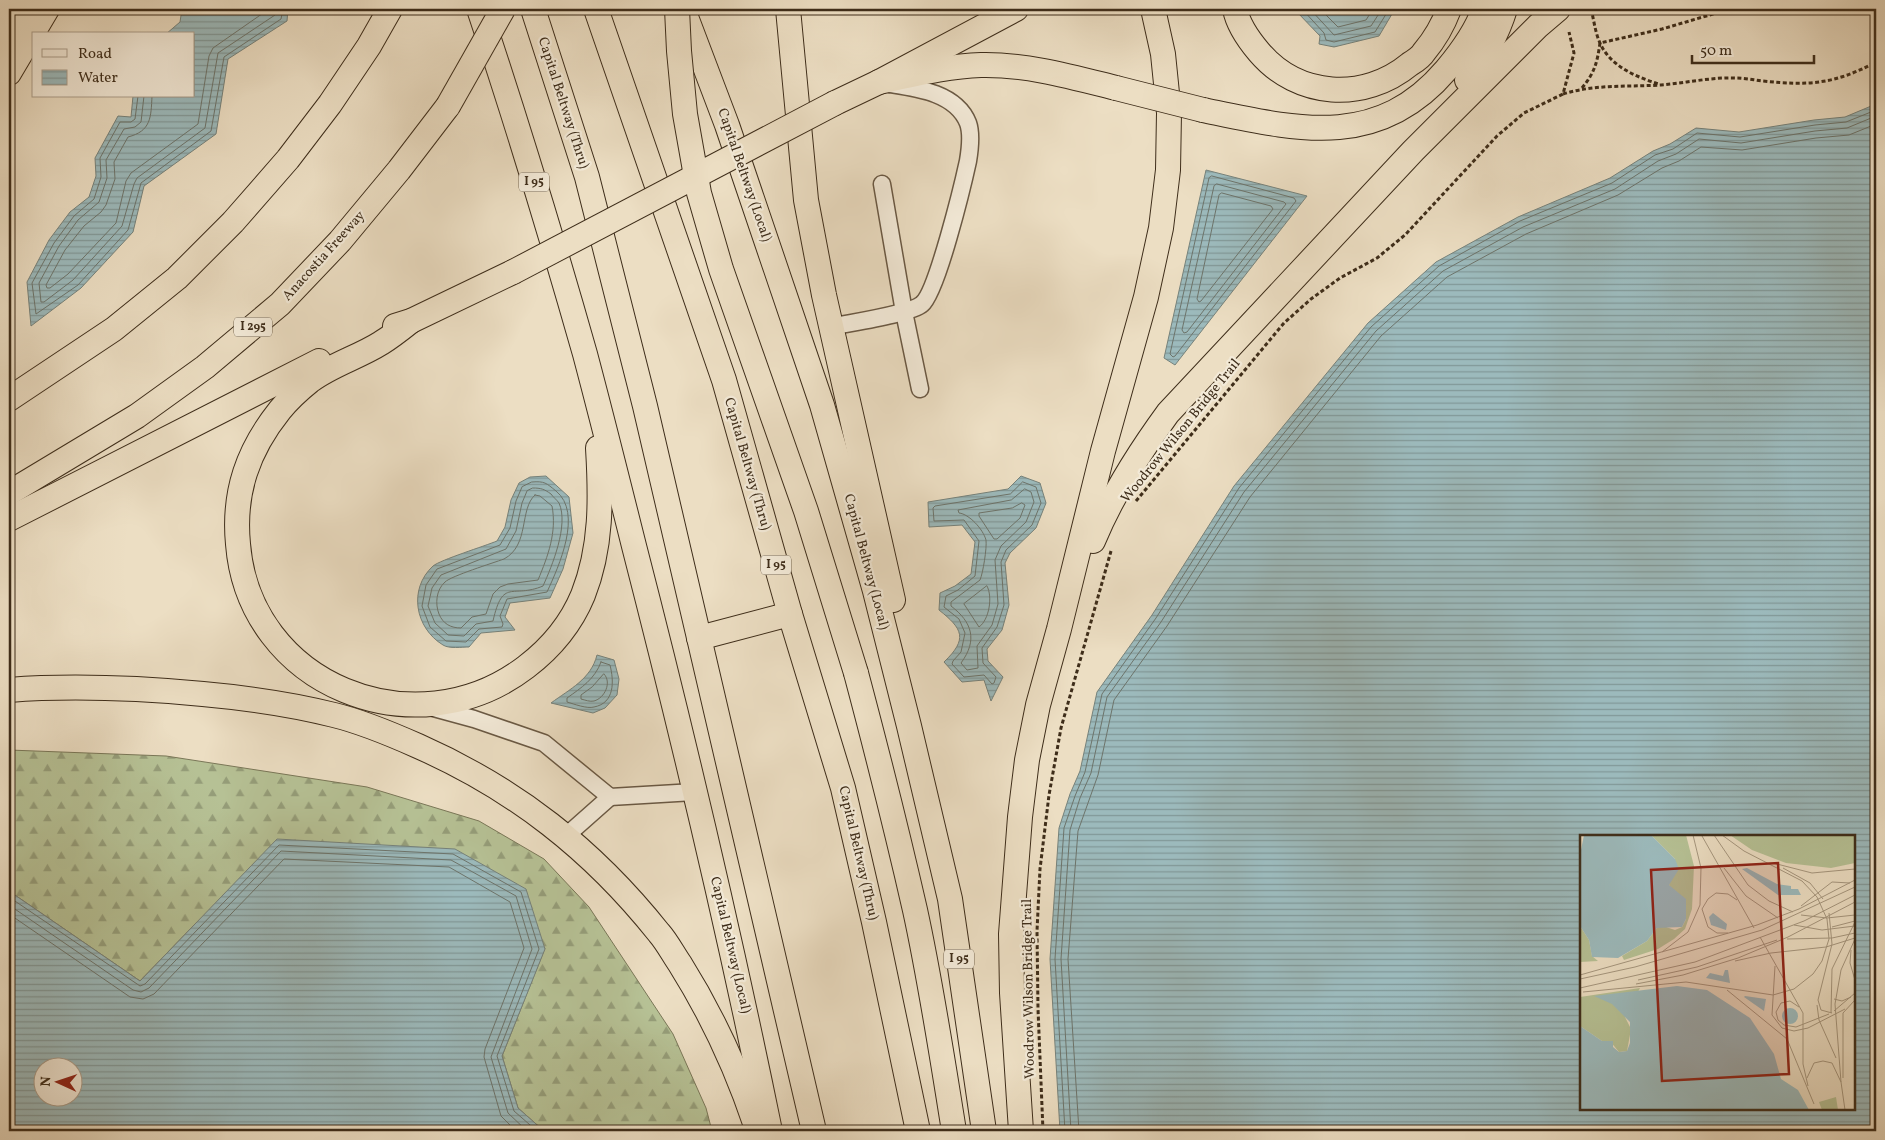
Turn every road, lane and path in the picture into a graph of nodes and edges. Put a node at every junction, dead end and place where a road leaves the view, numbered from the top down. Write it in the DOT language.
graph roads {
  1 [pos="14,9"];
  2 [pos="21,9"];
  3 [pos="46,9"];
  4 [pos="390,9"];
  5 [pos="479,9"];
  6 [pos="503,9"];
  7 [pos="533,9"];
  8 [pos="596,9"];
  9 [pos="677,9"];
  10 [pos="683,9"];
  11 [pos="788,9"];
  12 [pos="1016,9"];
  13 [pos="1154,9"];
  14 [pos="1235,9"];
  15 [pos="1449,9"];
  16 [pos="1484,9"];
  17 [pos="1505,9"];
  18 [pos="1558,9"];
  19 [pos="1591,9"];
  20 [pos="1730,9"];
  21 [pos="9,22"];
  22 [pos="33,32"];
  23 [pos="1569,32"];
  24 [pos="9,33"];
  25 [pos="32,33"];
  26 [pos="1600,44"];
  27 [pos="1876,62"];
  28 [pos="9,73"];
  29 [pos="879,82"];
  30 [pos="1662,84"];
  31 [pos="1581,88"];
  32 [pos="1563,94"];
  33 [pos="1413,151"];
  34 [pos="882,184"];
  35 [pos="904,312"];
  36 [pos="411,321"];
  37 [pos="831,327"];
  38 [pos="585,357"];
  39 [pos="920,388"];
  40 [pos="9,399"];
  41 [pos="9,493"];
  42 [pos="1134,505"];
  43 [pos="9,519"];
  44 [pos="1114,544"];
  45 [pos="790,614"];
  46 [pos="1059,629"];
  47 [pos="699,638"];
  48 [pos="9,690"];
  49 [pos="425,706"];
  50 [pos="694,792"];
  51 [pos="610,797"];
  52 [pos="566,836"];
  53 [pos="950,899"];
  54 [pos="758,1131"];
  55 [pos="770,1131"];
  56 [pos="814,1131"];
  57 [pos="918,1131"];
  58 [pos="954,1131"];
  59 [pos="984,1131"];
  60 [pos="1021,1131"];
  61 [pos="1044,1131"];
  1 -- 21 [label="highway"];
  2 -- 24 [label="highway"];
  3 -- 22 [label="highway"];
  4 -- 40 [label="highway"];
  5 -- 38 [label="highway, Capital Beltway (Local) / I 95"];
  6 -- 41 [label="highway, Anacostia Freeway / I 295, bridge"];
  7 -- 47 [label="highway, Capital Beltway (Thru)"];
  8 -- 45 [label="highway, Capital Beltway (Thru) / I 95"];
  9 -- 58 [label="highway, bridge"];
  10 -- 53 [label="highway, Capital Beltway (Local) / I 95"];
  11 -- 37 [label="highway"];
  12 -- 29 [label="highway"];
  13 -- 46 [label="highway"];
  14 -- 15 [label="highway"];
  16 -- 29 [label="highway, bridge"];
  17 -- 33 [label="highway"];
  18 -- 33 [label="highway"];
  19 -- 26 [label="path"];
  20 -- 26 [label="path"];
  23 -- 32 [label="path"];
  25 -- 28 [label="highway"];
  26 -- 30 [label="path"];
  26 -- 31 [label="path"];
  27 -- 30 [label="path, Woodrow Wilson Bridge Trail"];
  29 -- 35 [label="lane"];
  29 -- 36 [label="highway, bridge"];
  30 -- 31 [label="path, Woodrow Wilson Bridge Trail"];
  31 -- 32 [label="path, Woodrow Wilson Bridge Trail"];
  32 -- 42 [label="path, Woodrow Wilson Bridge Trail"];
  33 -- 46 [label="highway"];
  34 -- 35 [label="lane"];
  35 -- 37 [label="lane"];
  35 -- 39 [label="lane"];
  36 -- 43 [label="highway"];
  36 -- 49 [label="highway"];
  37 -- 53 [label="highway"];
  38 -- 49 [label="highway"];
  38 -- 50 [label="highway, Capital Beltway (Local) / I 95"];
  44 -- 61 [label="path, Woodrow Wilson Bridge Trail"];
  45 -- 47 [label="highway"];
  45 -- 57 [label="highway, Capital Beltway (Thru) / I 95"];
  46 -- 60 [label="highway"];
  47 -- 56 [label="highway, Capital Beltway (Thru)"];
  48 -- 52 [label="highway"];
  49 -- 51 [label="lane"];
  50 -- 51 [label="lane"];
  50 -- 55 [label="highway, Capital Beltway (Local) / I 95"];
  51 -- 52 [label="lane"];
  52 -- 54 [label="highway"];
  53 -- 59 [label="highway, Capital Beltway (Local) / I 95"];
}
